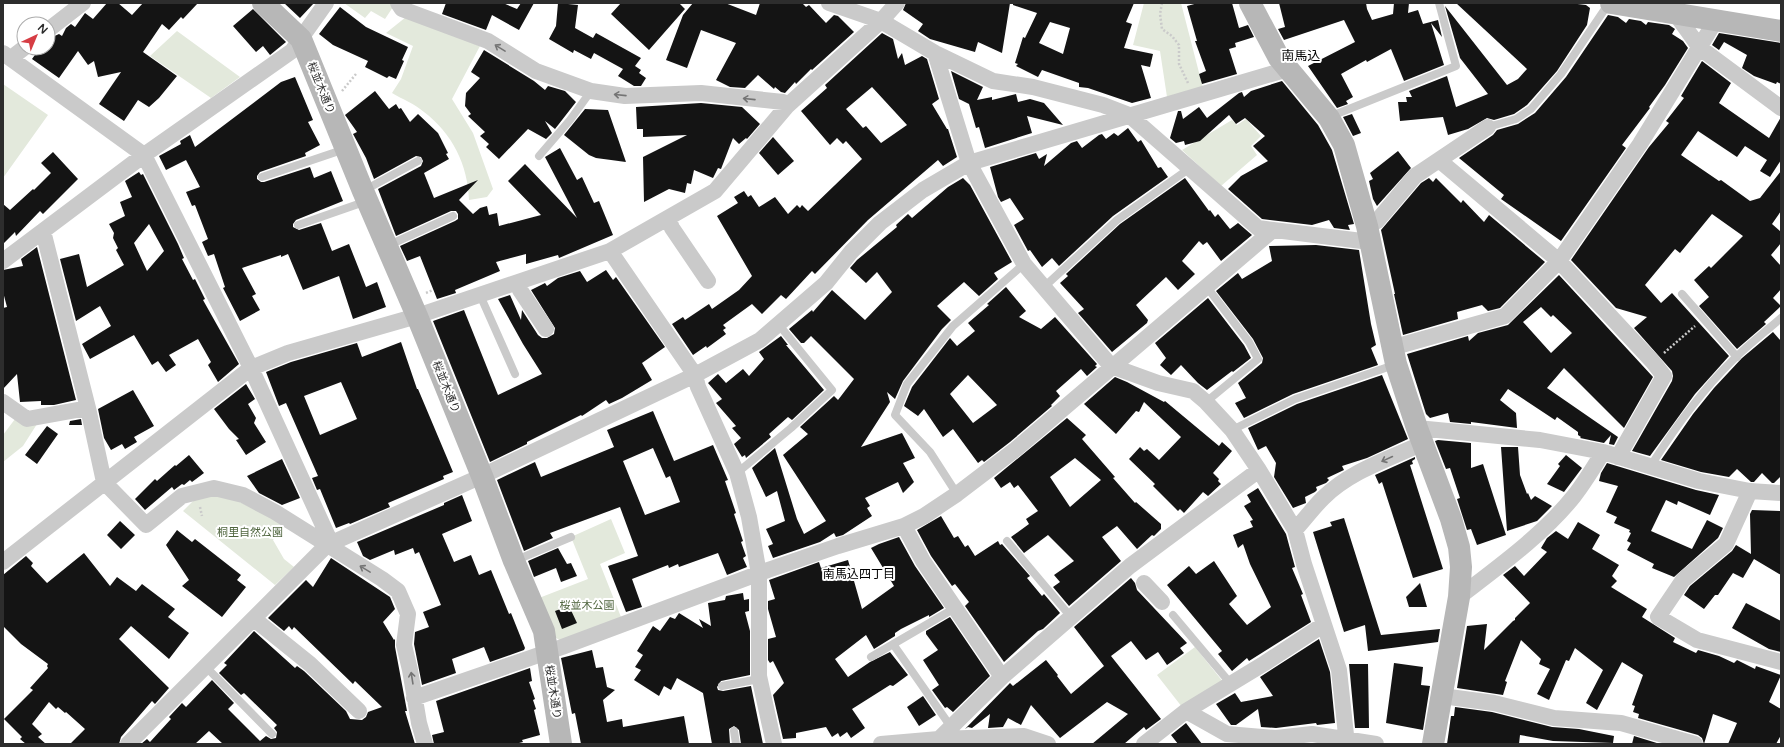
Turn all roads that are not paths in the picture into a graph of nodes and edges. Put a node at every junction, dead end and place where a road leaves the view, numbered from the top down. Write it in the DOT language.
graph roads {
  1 [pos="83,3"];
  2 [pos="263,3"];
  3 [pos="326,3"];
  4 [pos="398,3"];
  5 [pos="829,3"];
  6 [pos="897,3"];
  7 [pos="1250,3"];
  8 [pos="1439,3"];
  9 [pos="1610,3"];
  10 [pos="1672,8"];
  11 [pos="1722,16"];
  12 [pos="881,21"];
  13 [pos="56,24"];
  14 [pos="1781,31"];
  15 [pos="301,39"];
  16 [pos="1700,48"];
  17 [pos="935,53"];
  18 [pos="7,55"];
  19 [pos="1288,69"];
  20 [pos="591,91"];
  21 [pos="787,106"];
  22 [pos="1781,108"];
  23 [pos="1129,116"];
  24 [pos="1329,118"];
  25 [pos="1488,127"];
  26 [pos="346,148"];
  27 [pos="144,155"];
  28 [pos="539,156"];
  29 [pos="418,161"];
  30 [pos="1440,161"];
  31 [pos="968,163"];
  32 [pos="1190,168"];
  33 [pos="262,178"];
  34 [pos="365,196"];
  35 [pos="454,216"];
  36 [pos="668,218"];
  37 [pos="298,225"];
  38 [pos="1273,230"];
  39 [pos="43,231"];
  40 [pos="1369,234"];
  41 [pos="386,246"];
  42 [pos="610,252"];
  43 [pos="3,261"];
  44 [pos="1559,261"];
  45 [pos="1024,264"];
  46 [pos="708,281"];
  47 [pos="518,282"];
  48 [pos="1206,286"];
  49 [pos="1044,287"];
  50 [pos="1682,294"];
  51 [pos="480,295"];
  52 [pos="417,316"];
  53 [pos="1781,318"];
  54 [pos="779,325"];
  55 [pos="546,329"];
  56 [pos="1394,356"];
  57 [pos="1737,357"];
  58 [pos="1112,366"];
  59 [pos="251,368"];
  60 [pos="515,374"];
  61 [pos="695,374"];
  62 [pos="3,402"];
  63 [pos="1206,402"];
  64 [pos="88,408"];
  65 [pos="1232,430"];
  66 [pos="1420,436"];
  67 [pos="1603,452"];
  68 [pos="1618,457"];
  69 [pos="1650,467"];
  70 [pos="1259,470"];
  71 [pos="737,473"];
  72 [pos="482,476"];
  73 [pos="104,482"];
  74 [pos="1750,491"];
  75 [pos="1781,493"];
  76 [pos="957,494"];
  77 [pos="904,526"];
  78 [pos="1295,530"];
  79 [pos="571,537"];
  80 [pos="1007,541"];
  81 [pos="329,544"];
  82 [pos="514,561"];
  83 [pos="3,562"];
  84 [pos="759,574"];
  85 [pos="1144,583"];
  86 [pos="1459,597"];
  87 [pos="1162,602"];
  88 [pos="955,608"];
  89 [pos="1172,615"];
  90 [pos="1071,617"];
  91 [pos="254,619"];
  92 [pos="1323,625"];
  93 [pos="893,644"];
  94 [pos="547,652"];
  95 [pos="871,657"];
  96 [pos="1781,662"];
  97 [pos="206,667"];
  98 [pos="1002,677"];
  99 [pos="759,679"];
  100 [pos="1231,684"];
  101 [pos="722,686"];
  102 [pos="1442,696"];
  103 [pos="414,698"];
  104 [pos="358,711"];
  105 [pos="1186,711"];
  106 [pos="951,727"];
  107 [pos="734,731"];
  108 [pos="272,734"];
  109 [pos="930,741"];
  110 [pos="1347,742"];
  111 [pos="128,744"];
  112 [pos="425,744"];
  113 [pos="561,744"];
  114 [pos="736,744"];
  115 [pos="774,744"];
  116 [pos="881,744"];
  117 [pos="1048,744"];
  118 [pos="1144,744"];
  119 [pos="1376,744"];
  120 [pos="1434,744"];
  121 [pos="1695,744"];
  1 -- 13 [label="street"];
  2 -- 15 [label="street"];
  3 -- 15 [label="street"];
  20 -- 4 [label="street, one-way"];
  5 -- 12 [label="street"];
  6 -- 12 [label="street"];
  7 -- 19 [label="street"];
  8 -- 24 [label="lane"];
  9 -- 10 [label="street"];
  9 -- 25 [label="lane"];
  10 -- 11 [label="street"];
  10 -- 16 [label="street"];
  11 -- 14 [label="street"];
  11 -- 16 [label="street"];
  12 -- 17 [label="street"];
  12 -- 21 [label="street"];
  15 -- 26 [label="street, 桜並木通り"];
  15 -- 27 [label="street"];
  16 -- 22 [label="street"];
  16 -- 44 [label="street"];
  17 -- 23 [label="street"];
  17 -- 31 [label="street"];
  18 -- 27 [label="street"];
  19 -- 23 [label="street"];
  19 -- 24 [label="street"];
  21 -- 20 [label="street, one-way"];
  20 -- 28 [label="lane"];
  21 -- 36 [label="street"];
  23 -- 31 [label="street"];
  23 -- 32 [label="street"];
  24 -- 40 [label="street"];
  25 -- 30 [label="street"];
  26 -- 33 [label="lane"];
  26 -- 34 [label="street, 桜並木通り"];
  27 -- 39 [label="street"];
  27 -- 59 [label="street"];
  29 -- 34 [label="lane"];
  30 -- 40 [label="street"];
  30 -- 44 [label="street"];
  31 -- 45 [label="street"];
  31 -- 54 [label="street"];
  32 -- 38 [label="street"];
  32 -- 49 [label="lane"];
  34 -- 37 [label="lane"];
  34 -- 41 [label="street, 桜並木通り"];
  35 -- 41 [label="lane"];
  36 -- 42 [label="street"];
  36 -- 46 [label="street"];
  38 -- 40 [label="street"];
  38 -- 48 [label="street"];
  39 -- 43 [label="street"];
  39 -- 64 [label="street"];
  40 -- 56 [label="street"];
  41 -- 52 [label="street, 桜並木通り"];
  42 -- 47 [label="street"];
  42 -- 61 [label="street"];
  44 -- 56 [label="street"];
  44 -- 68 [label="street"];
  45 -- 49 [label="street"];
  45 -- 76 [label="lane"];
  47 -- 51 [label="street"];
  47 -- 55 [label="street"];
  48 -- 58 [label="street"];
  48 -- 63 [label="lane"];
  49 -- 58 [label="street"];
  50 -- 57 [label="lane"];
  51 -- 52 [label="street"];
  51 -- 60 [label="lane"];
  52 -- 59 [label="street"];
  52 -- 72 [label="street, 桜並木通り"];
  53 -- 57 [label="lane"];
  54 -- 61 [label="street"];
  54 -- 71 [label="lane"];
  56 -- 65 [label="lane"];
  56 -- 66 [label="street"];
  57 -- 69 [label="lane"];
  58 -- 63 [label="street"];
  58 -- 76 [label="street"];
  59 -- 73 [label="street"];
  59 -- 81 [label="street"];
  61 -- 71 [label="street"];
  61 -- 72 [label="street"];
  62 -- 64 [label="street"];
  63 -- 65 [label="street"];
  64 -- 73 [label="street"];
  65 -- 70 [label="street"];
  66 -- 67 [label="street"];
  66 -- 78 [label="street, one-way"];
  66 -- 86 [label="street"];
  67 -- 68 [label="street"];
  67 -- 86 [label="street"];
  68 -- 69 [label="street"];
  69 -- 74 [label="street"];
  70 -- 78 [label="street"];
  70 -- 90 [label="street"];
  71 -- 84 [label="street"];
  72 -- 81 [label="street"];
  72 -- 82 [label="street, 桜並木通り"];
  73 -- 81 [label="street"];
  73 -- 83 [label="street"];
  74 -- 75 [label="street"];
  74 -- 96 [label="street"];
  76 -- 77 [label="street"];
  77 -- 84 [label="street"];
  77 -- 88 [label="street"];
  78 -- 92 [label="street"];
  79 -- 82 [label="lane"];
  80 -- 90 [label="lane"];
  81 -- 91 [label="street"];
  103 -- 81 [label="street, one-way"];
  82 -- 94 [label="street, 桜並木通り"];
  84 -- 94 [label="street"];
  84 -- 99 [label="street"];
  85 -- 87 [label="street"];
  86 -- 102 [label="street"];
  88 -- 93 [label="lane"];
  88 -- 98 [label="street"];
  89 -- 100 [label="lane"];
  90 -- 98 [label="street"];
  91 -- 97 [label="street"];
  91 -- 104 [label="street"];
  92 -- 100 [label="street"];
  92 -- 110 [label="street"];
  93 -- 95 [label="lane"];
  93 -- 106 [label="lane"];
  94 -- 103 [label="street"];
  94 -- 113 [label="street, 桜並木通り"];
  97 -- 108 [label="lane"];
  97 -- 111 [label="street"];
  98 -- 106 [label="street"];
  99 -- 101 [label="lane"];
  99 -- 115 [label="street"];
  100 -- 105 [label="street"];
  102 -- 120 [label="street"];
  102 -- 121 [label="street"];
  103 -- 112 [label="street"];
  105 -- 110 [label="street"];
  105 -- 118 [label="street"];
  106 -- 109 [label="street"];
  107 -- 114 [label="lane"];
  109 -- 116 [label="street"];
  109 -- 117 [label="street"];
  110 -- 119 [label="street"];
}
